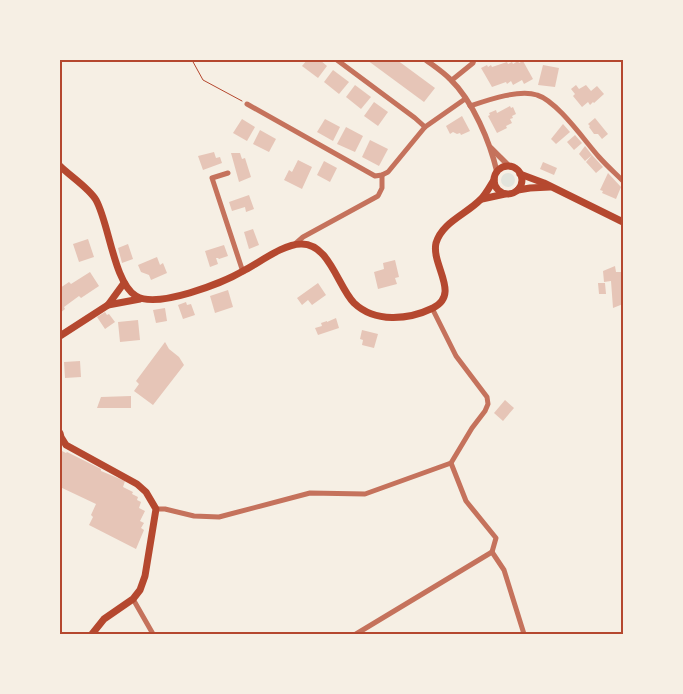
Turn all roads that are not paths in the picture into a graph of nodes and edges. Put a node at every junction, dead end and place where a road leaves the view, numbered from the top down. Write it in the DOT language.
graph roads {
  1 [pos="337,60"];
  2 [pos="426,60"];
  3 [pos="474,60"];
  4 [pos="452,80"];
  5 [pos="465,99"];
  6 [pos="247,104"];
  7 [pos="470,106"];
  8 [pos="425,127"];
  9 [pos="491,148"];
  10 [pos="60,166"];
  11 [pos="509,166"];
  12 [pos="497,172"];
  13 [pos="228,173"];
  14 [pos="520,174"];
  15 [pos="382,175"];
  16 [pos="494,180"];
  17 [pos="623,181"];
  18 [pos="550,187"];
  19 [pos="518,190"];
  20 [pos="505,194"];
  21 [pos="482,199"];
  22 [pos="623,222"];
  23 [pos="295,244"];
  24 [pos="242,272"];
  25 [pos="124,283"];
  26 [pos="140,298"];
  27 [pos="108,305"];
  28 [pos="432,308"];
  29 [pos="60,336"];
  30 [pos="60,433"];
  31 [pos="451,463"];
  32 [pos="156,510"];
  33 [pos="492,552"];
  34 [pos="133,599"];
  35 [pos="92,634"];
  36 [pos="154,634"];
  37 [pos="356,634"];
  38 [pos="524,634"];
  1 -- 8 [label="street"];
  2 -- 4 [label="street"];
  3 -- 4 [label="street"];
  4 -- 5 [label="street"];
  5 -- 7 [label="street"];
  5 -- 8 [label="street"];
  6 -- 15 [label="street"];
  7 -- 9 [label="street"];
  7 -- 17 [label="street"];
  8 -- 15 [label="street"];
  9 -- 11 [label="street"];
  9 -- 12 [label="street"];
  10 -- 25 [label="main road"];
  11 -- 12 [label="main road"];
  11 -- 14 [label="main road"];
  12 -- 16 [label="main road"];
  13 -- 24 [label="street"];
  14 -- 18 [label="main road"];
  14 -- 19 [label="main road"];
  15 -- 23 [label="street"];
  16 -- 20 [label="main road"];
  16 -- 21 [label="main road"];
  18 -- 19 [label="main road"];
  18 -- 22 [label="main road"];
  19 -- 20 [label="main road"];
  20 -- 21 [label="main road"];
  21 -- 28 [label="main road"];
  23 -- 24 [label="main road"];
  23 -- 28 [label="main road"];
  24 -- 26 [label="main road"];
  25 -- 26 [label="main road"];
  25 -- 27 [label="main road"];
  26 -- 27 [label="main road"];
  27 -- 29 [label="main road"];
  28 -- 31 [label="street"];
  30 -- 32 [label="main road"];
  31 -- 32 [label="street"];
  31 -- 33 [label="street"];
  32 -- 34 [label="main road"];
  33 -- 37 [label="street"];
  33 -- 38 [label="street"];
  34 -- 35 [label="main road"];
  34 -- 36 [label="street"];
}
